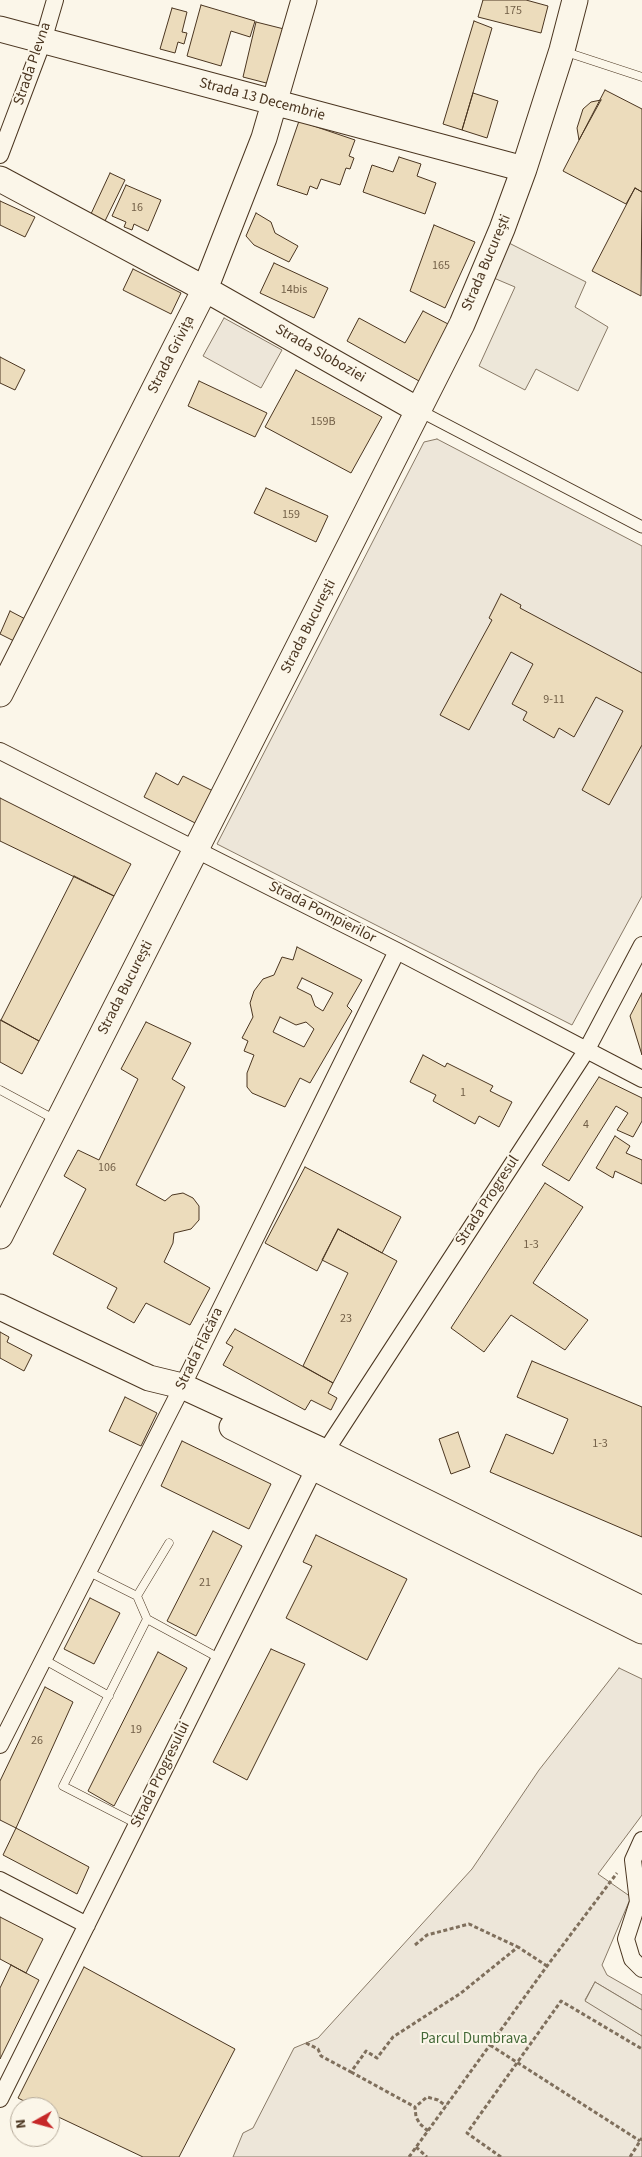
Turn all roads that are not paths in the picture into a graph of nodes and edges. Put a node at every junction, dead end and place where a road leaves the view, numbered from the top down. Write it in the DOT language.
graph roads {
  1 [pos="55,0"];
  2 [pos="304,0"];
  3 [pos="575,0"];
  4 [pos="0,29"];
  5 [pos="43,41"];
  6 [pos="562,50"];
  7 [pos="642,77"];
  8 [pos="274,104"];
  9 [pos="0,155"];
  10 [pos="524,170"];
  11 [pos="0,179"];
  12 [pos="206,289"];
  13 [pos="418,410"];
  14 [pos="642,526"];
  15 [pos="0,694"];
  16 [pos="0,751"];
  17 [pos="197,849"];
  18 [pos="642,945"];
  19 [pos="397,951"];
  20 [pos="586,1050"];
  21 [pos="642,1080"];
  22 [pos="0,1090"];
  23 [pos="58,1121"];
  24 [pos="0,1236"];
  25 [pos="0,1307"];
  26 [pos="179,1393"];
  27 [pos="319,1461"];
  28 [pos="169,1543"];
  29 [pos="87,1571"];
  30 [pos="137,1596"];
  31 [pos="642,1608"];
  32 [pos="147,1619"];
  33 [pos="642,1631"];
  34 [pos="219,1658"];
  35 [pos="43,1659"];
  36 [pos="109,1696"];
  37 [pos="0,1745"];
  38 [pos="137,1824"];
  39 [pos="640,1843"];
  40 [pos="0,1880"];
  41 [pos="640,1902"];
  42 [pos="87,1925"];
  43 [pos="642,1969"];
  44 [pos="5,2076"];
  45 [pos="0,2099"];
  1 -- 5 [label="street, Strada Plevna"];
  2 -- 8 [label="main road, Strada Grivița"];
  3 -- 6 [label="main road, Strada București"];
  4 -- 5 [label="main road, Strada 13 Decembrie"];
  5 -- 8 [label="main road, Strada 13 Decembrie"];
  5 -- 9 [label="street, Strada Plevna"];
  6 -- 7 [label="lane"];
  6 -- 10 [label="main road, Strada București"];
  8 -- 10 [label="main road, Strada 13 Decembrie"];
  8 -- 12 [label="main road, Strada Grivița"];
  10 -- 13 [label="main road, Strada București"];
  11 -- 12 [label="main road, Strada Sloboziei"];
  12 -- 13 [label="main road, Strada Sloboziei"];
  12 -- 15 [label="main road, Strada Grivița"];
  13 -- 14 [label="street, Strada Sloboziei"];
  13 -- 17 [label="main road, Strada București"];
  16 -- 17 [label="street, Strada Pompierilor"];
  17 -- 19 [label="street, Strada Pompierilor"];
  17 -- 23 [label="main road, Strada București"];
  18 -- 20 [label="street, Strada Progresul"];
  19 -- 20 [label="street, Strada Pompierilor"];
  19 -- 26 [label="street, Strada Flacăra"];
  20 -- 21 [label="street, Strada Pompierilor"];
  20 -- 27 [label="street, Strada Progresul"];
  22 -- 23 [label="lane"];
  23 -- 24 [label="main road, Strada București"];
  25 -- 26 [label="main road"];
  26 -- 27 [label="main road"];
  26 -- 29 [label="street, Strada Flacăra"];
  27 -- 31 [label="main road"];
  27 -- 33 [label="main road"];
  27 -- 34 [label="street, Strada Progresului"];
  28 -- 30 [label="lane"];
  29 -- 30 [label="lane"];
  29 -- 35 [label="street, Strada Flacăra"];
  30 -- 32 [label="lane"];
  32 -- 34 [label="lane"];
  32 -- 36 [label="lane"];
  34 -- 38 [label="street, Strada Progresului"];
  35 -- 36 [label="lane"];
  35 -- 37 [label="street, Strada Flacăra"];
  36 -- 38 [label="lane"];
  38 -- 42 [label="street, Strada Progresului"];
  39 -- 41 [label="street"];
  40 -- 42 [label="street"];
  41 -- 43 [label="street"];
  42 -- 44 [label="street, Strada Progresului"];
  44 -- 45 [label="street, Strada Progresului"];
}
